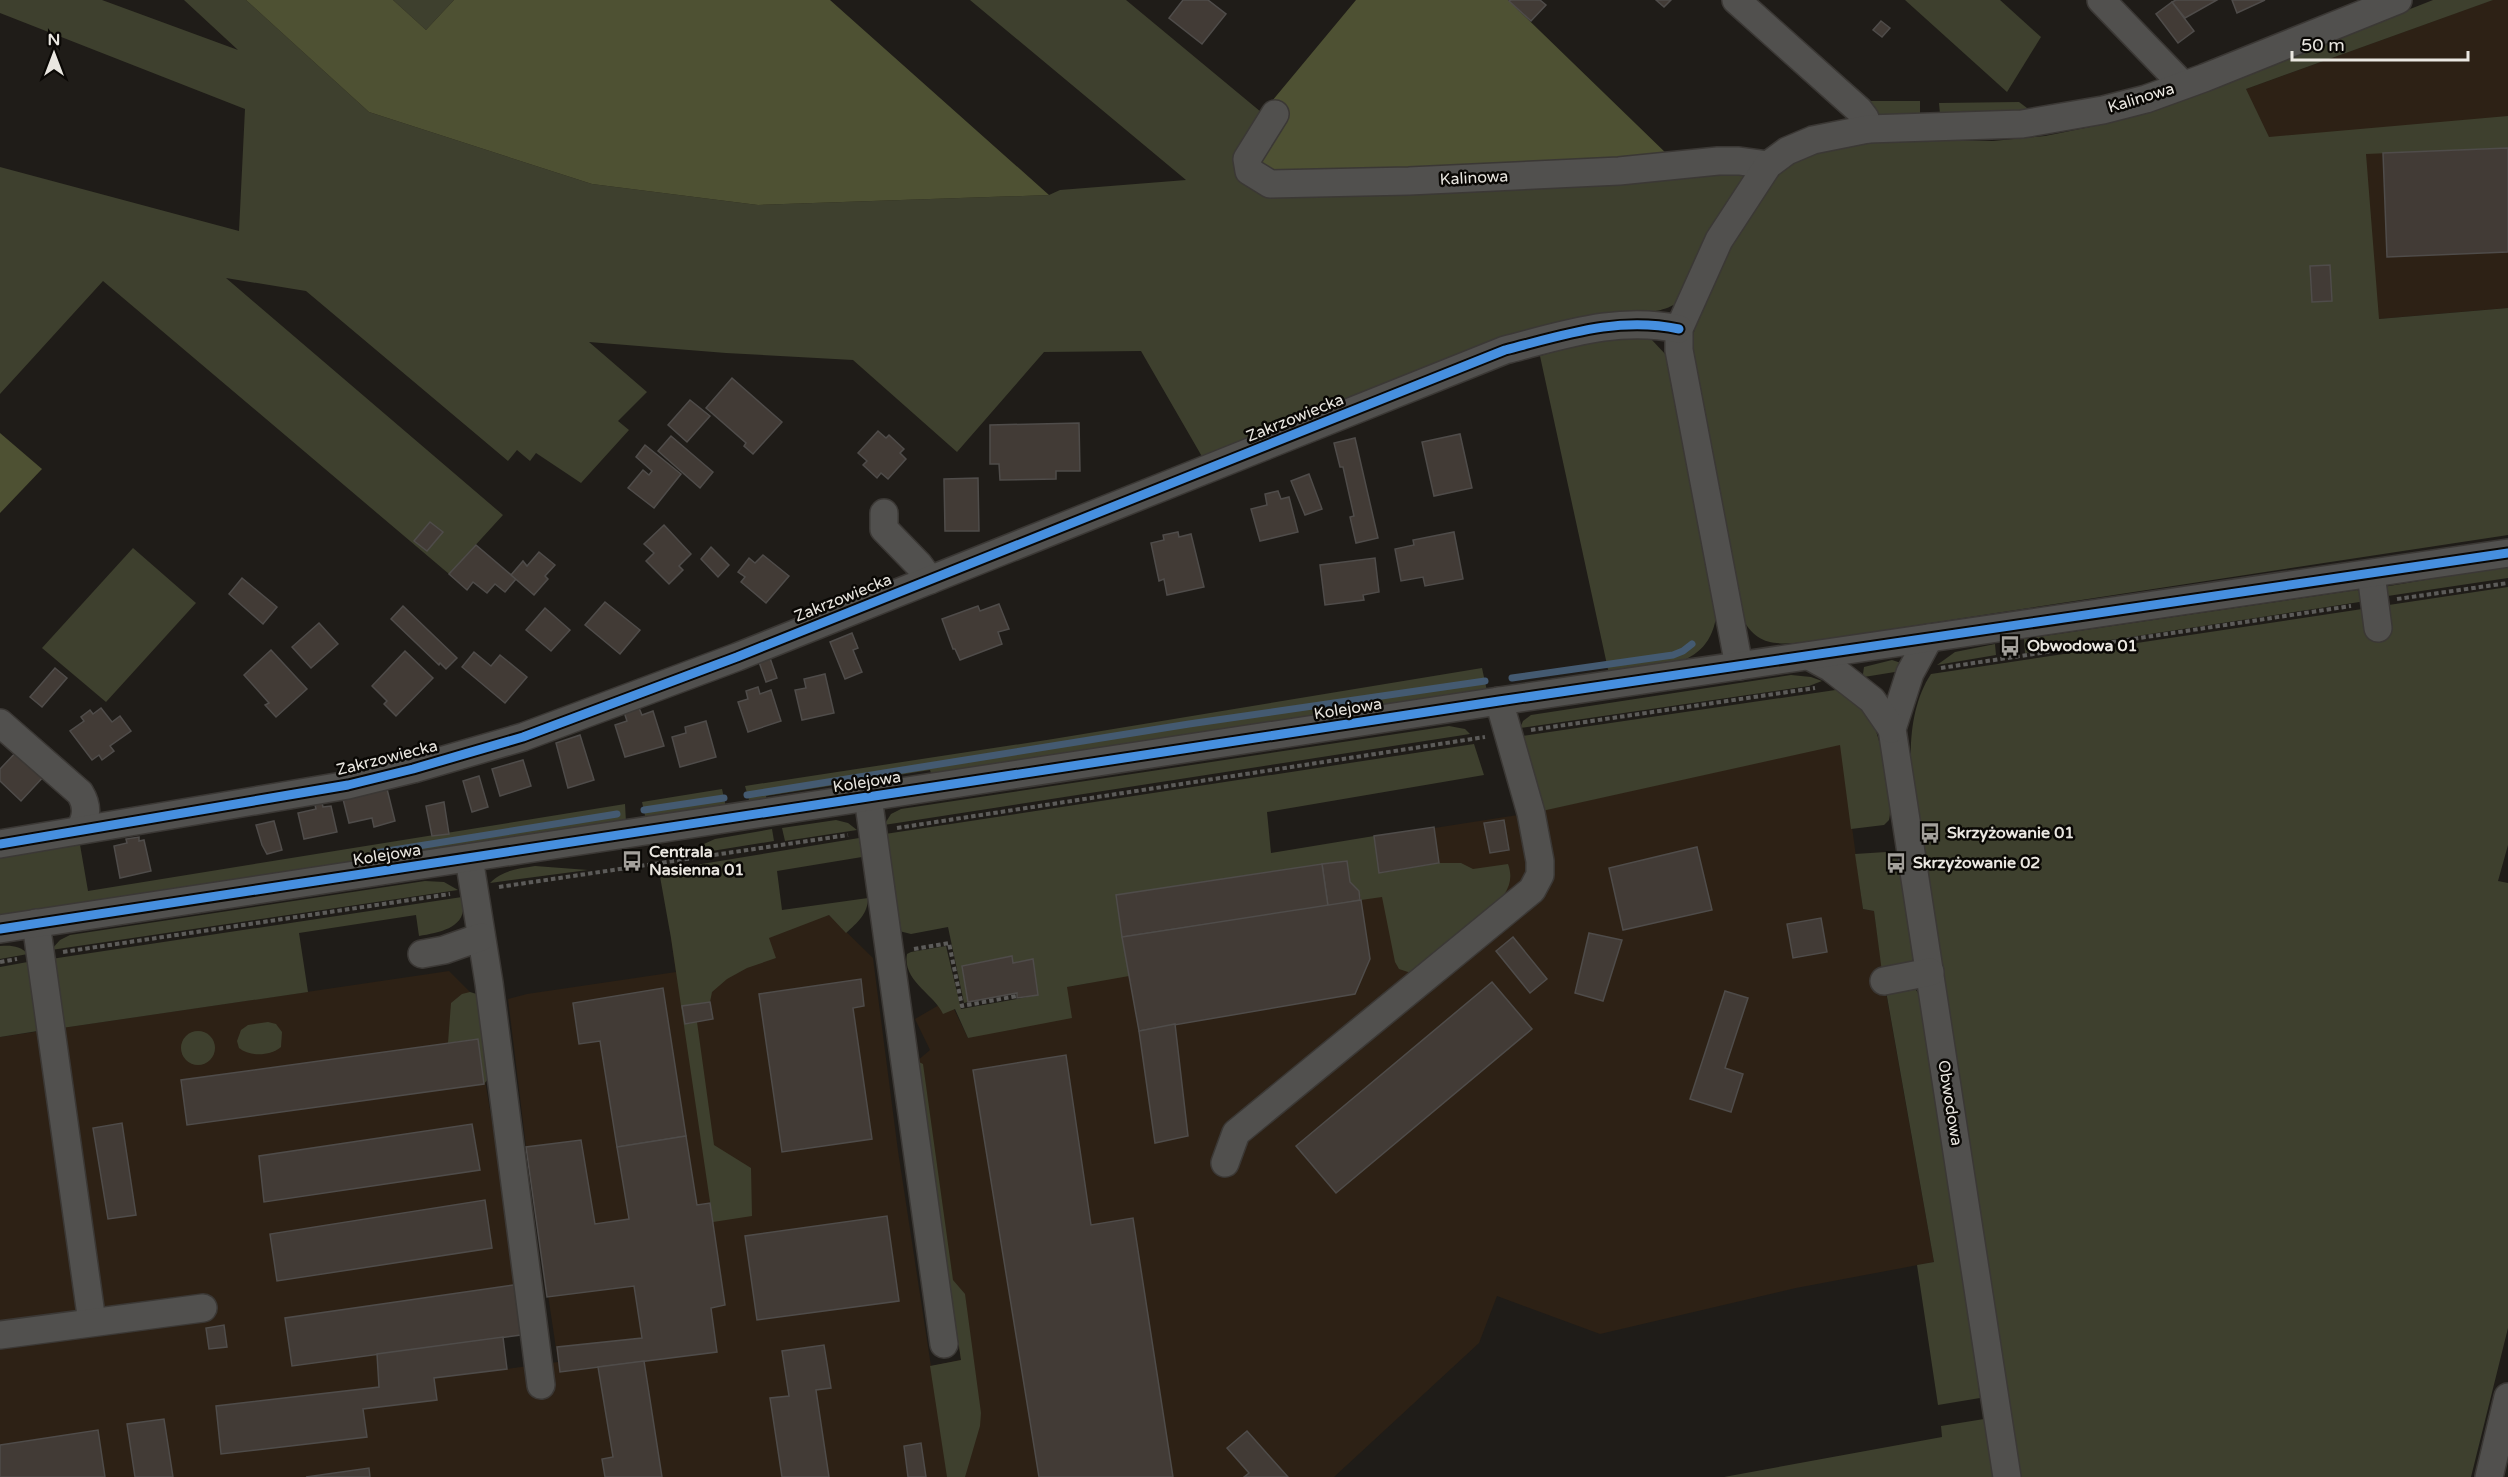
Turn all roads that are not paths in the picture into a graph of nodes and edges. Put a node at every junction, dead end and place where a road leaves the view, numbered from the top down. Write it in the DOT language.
graph roads {
  1 [pos="1736,0"];
  2 [pos="2101,0"];
  3 [pos="2398,0"];
  4 [pos="2183,86"];
  5 [pos="1275,114"];
  6 [pos="1868,129"];
  7 [pos="1768,165"];
  8 [pos="1679,329"];
  9 [pos="884,513"];
  10 [pos="2508,553"];
  11 [pos="2371,574"];
  12 [pos="930,580"];
  13 [pos="2376,615"];
  14 [pos="1929,638"];
  15 [pos="1809,656"];
  16 [pos="1739,666"];
  17 [pos="1499,701"];
  18 [pos="0,723"];
  19 [pos="1892,729"];
  20 [pos="868,797"];
  21 [pos="86,802"];
  22 [pos="113,825"];
  23 [pos="79,830"];
  24 [pos="0,844"];
  25 [pos="469,858"];
  26 [pos="36,923"];
  27 [pos="0,929"];
  28 [pos="481,937"];
  29 [pos="422,954"];
  30 [pos="1930,972"];
  31 [pos="1884,981"];
  32 [pos="1225,1163"];
  33 [pos="203,1308"];
  34 [pos="92,1322"];
  35 [pos="0,1335"];
  36 [pos="945,1344"];
  37 [pos="542,1385"];
  38 [pos="2508,1397"];
  39 [pos="2007,1477"];
  40 [pos="2489,1477"];
  1 -- 6 [label="street"];
  2 -- 4 [label="street"];
  3 -- 4 [label="street, Kalinowa"];
  4 -- 6 [label="street, Kalinowa"];
  5 -- 7 [label="street, Kalinowa"];
  6 -- 7 [label="street, Kalinowa"];
  7 -- 8 [label="street, Kalinowa"];
  8 -- 12 [label="street, Zakrzowiecka"];
  8 -- 16 [label="street"];
  9 -- 12 [label="street"];
  10 -- 11 [label="street, Kolejowa"];
  11 -- 13 [label="street"];
  11 -- 14 [label="street, Kolejowa"];
  12 -- 22 [label="street, Zakrzowiecka"];
  14 -- 15 [label="street, Kolejowa"];
  14 -- 19 [label="street, Obwodowa"];
  15 -- 16 [label="street, Kolejowa"];
  15 -- 19 [label="street, Obwodowa"];
  16 -- 17 [label="street, Kolejowa"];
  17 -- 20 [label="street, Kolejowa"];
  17 -- 32 [label="street"];
  18 -- 21 [label="street"];
  19 -- 30 [label="street, Obwodowa"];
  20 -- 25 [label="street, Kolejowa"];
  20 -- 36 [label="street"];
  21 -- 22 [label="street"];
  21 -- 23 [label="street"];
  22 -- 23 [label="street, Zakrzowiecka"];
  23 -- 24 [label="street, Zakrzowiecka"];
  25 -- 26 [label="street, Kolejowa"];
  25 -- 28 [label="street"];
  26 -- 27 [label="street, Kolejowa"];
  26 -- 34 [label="street"];
  28 -- 29 [label="street"];
  28 -- 37 [label="street"];
  30 -- 31 [label="street"];
  30 -- 39 [label="street, Obwodowa"];
  33 -- 34 [label="street"];
  34 -- 35 [label="street"];
  38 -- 40 [label="street"];
}
